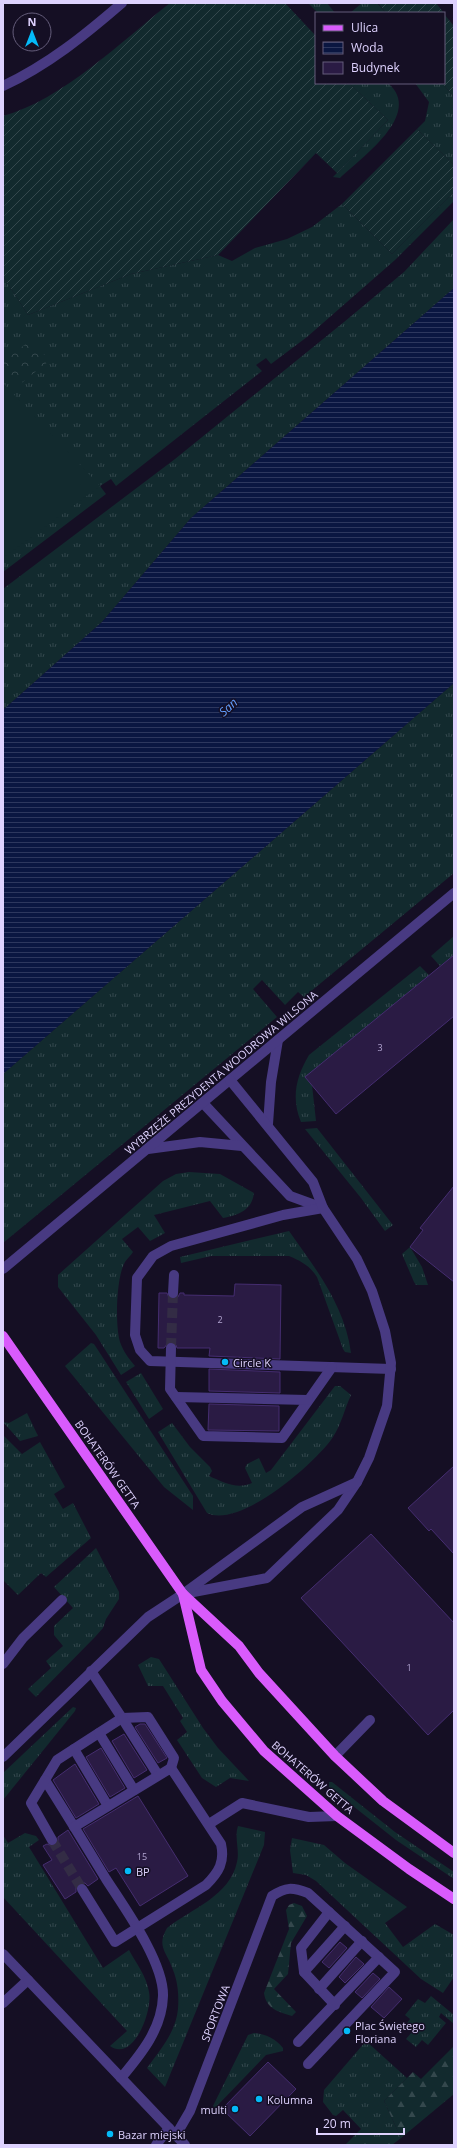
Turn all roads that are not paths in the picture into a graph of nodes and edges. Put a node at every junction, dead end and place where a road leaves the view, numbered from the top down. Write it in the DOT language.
graph roads {
  1 [pos="122,3"];
  2 [pos="3,86"];
  3 [pos="454,893"];
  4 [pos="278,1040"];
  5 [pos="230,1080"];
  6 [pos="203,1103"];
  7 [pos="268,1124"];
  8 [pos="242,1146"];
  9 [pos="148,1149"];
  10 [pos="323,1208"];
  11 [pos="3,1269"];
  12 [pos="174,1275"];
  13 [pos="173,1293"];
  14 [pos="3,1336"];
  15 [pos="171,1348"];
  16 [pos="171,1362"];
  17 [pos="332,1367"];
  18 [pos="391,1369"];
  19 [pos="176,1397"];
  20 [pos="308,1400"];
  21 [pos="357,1482"];
  22 [pos="183,1594"];
  23 [pos="62,1600"];
  24 [pos="3,1664"];
  25 [pos="91,1671"];
  26 [pos="122,1718"];
  27 [pos="370,1720"];
  28 [pos="99,1733"];
  29 [pos="74,1749"];
  30 [pos="334,1756"];
  31 [pos="3,1757"];
  32 [pos="171,1768"];
  33 [pos="158,1775"];
  34 [pos="45,1780"];
  35 [pos="134,1790"];
  36 [pos="108,1806"];
  37 [pos="337,1816"];
  38 [pos="209,1824"];
  39 [pos="74,1827"];
  40 [pos="52,1840"];
  41 [pos="454,1853"];
  42 [pos="82,1889"];
  43 [pos="454,1899"];
  44 [pos="329,1912"];
  45 [pos="345,1926"];
  46 [pos="137,1928"];
  47 [pos="362,1941"];
  48 [pos="3,1954"];
  49 [pos="379,1957"];
  50 [pos="304,1972"];
  51 [pos="28,1980"];
  52 [pos="319,1989"];
  53 [pos="3,2003"];
  54 [pos="334,2005"];
  55 [pos="298,2042"];
  56 [pos="308,2064"];
  57 [pos="121,2078"];
  58 [pos="169,2128"];
  59 [pos="176,2135"];
  60 [pos="156,2145"];
  61 [pos="185,2145"];
  1 -- 2 [label="street"];
  3 -- 4 [label="street, WYBRZEŻE PREZYDENTA WOODROWA WILSONA"];
  4 -- 5 [label="street, WYBRZEŻE PREZYDENTA WOODROWA WILSONA"];
  4 -- 7 [label="street"];
  5 -- 6 [label="street, WYBRZEŻE PREZYDENTA WOODROWA WILSONA"];
  5 -- 7 [label="street"];
  6 -- 8 [label="street"];
  6 -- 9 [label="street, WYBRZEŻE PREZYDENTA WOODROWA WILSONA"];
  7 -- 10 [label="street"];
  8 -- 9 [label="street"];
  8 -- 10 [label="street"];
  9 -- 11 [label="street, WYBRZEŻE PREZYDENTA WOODROWA WILSONA"];
  10 -- 16 [label="street"];
  10 -- 18 [label="street"];
  12 -- 13 [label="street"];
  14 -- 22 [label="main road, BOHATERÓW GETTA"];
  15 -- 16 [label="street"];
  16 -- 17 [label="street"];
  16 -- 19 [label="street"];
  17 -- 18 [label="street"];
  17 -- 20 [label="street"];
  18 -- 21 [label="street"];
  19 -- 20 [label="street"];
  19 -- 20 [label="street"];
  21 -- 22 [label="street"];
  21 -- 22 [label="street"];
  22 -- 25 [label="street"];
  22 -- 30 [label="main road, BOHATERÓW GETTA"];
  22 -- 37 [label="main road, BOHATERÓW GETTA"];
  23 -- 24 [label="street"];
  25 -- 26 [label="street"];
  25 -- 31 [label="street"];
  26 -- 28 [label="street"];
  26 -- 32 [label="street"];
  26 -- 33 [label="street"];
  27 -- 30 [label="street"];
  28 -- 29 [label="street"];
  28 -- 35 [label="street"];
  29 -- 34 [label="street"];
  29 -- 36 [label="street"];
  30 -- 41 [label="main road, BOHATERÓW GETTA"];
  32 -- 33 [label="street"];
  32 -- 38 [label="street"];
  33 -- 35 [label="street"];
  34 -- 39 [label="street"];
  34 -- 40 [label="street"];
  35 -- 36 [label="street"];
  36 -- 39 [label="street"];
  37 -- 38 [label="street"];
  37 -- 43 [label="main road, BOHATERÓW GETTA"];
  38 -- 46 [label="street"];
  39 -- 46 [label="street"];
  42 -- 46 [label="street"];
  44 -- 45 [label="street"];
  44 -- 50 [label="street"];
  44 -- 59 [label="street, SPORTOWA"];
  45 -- 47 [label="street"];
  45 -- 50 [label="street"];
  46 -- 57 [label="street"];
  47 -- 49 [label="street"];
  47 -- 52 [label="street"];
  48 -- 51 [label="street"];
  49 -- 54 [label="street"];
  49 -- 56 [label="street"];
  50 -- 52 [label="street"];
  51 -- 53 [label="street"];
  51 -- 57 [label="street"];
  52 -- 54 [label="street"];
  54 -- 55 [label="street"];
  57 -- 58 [label="street"];
  58 -- 59 [label="street"];
  58 -- 60 [label="street"];
  59 -- 61 [label="street"];
}
